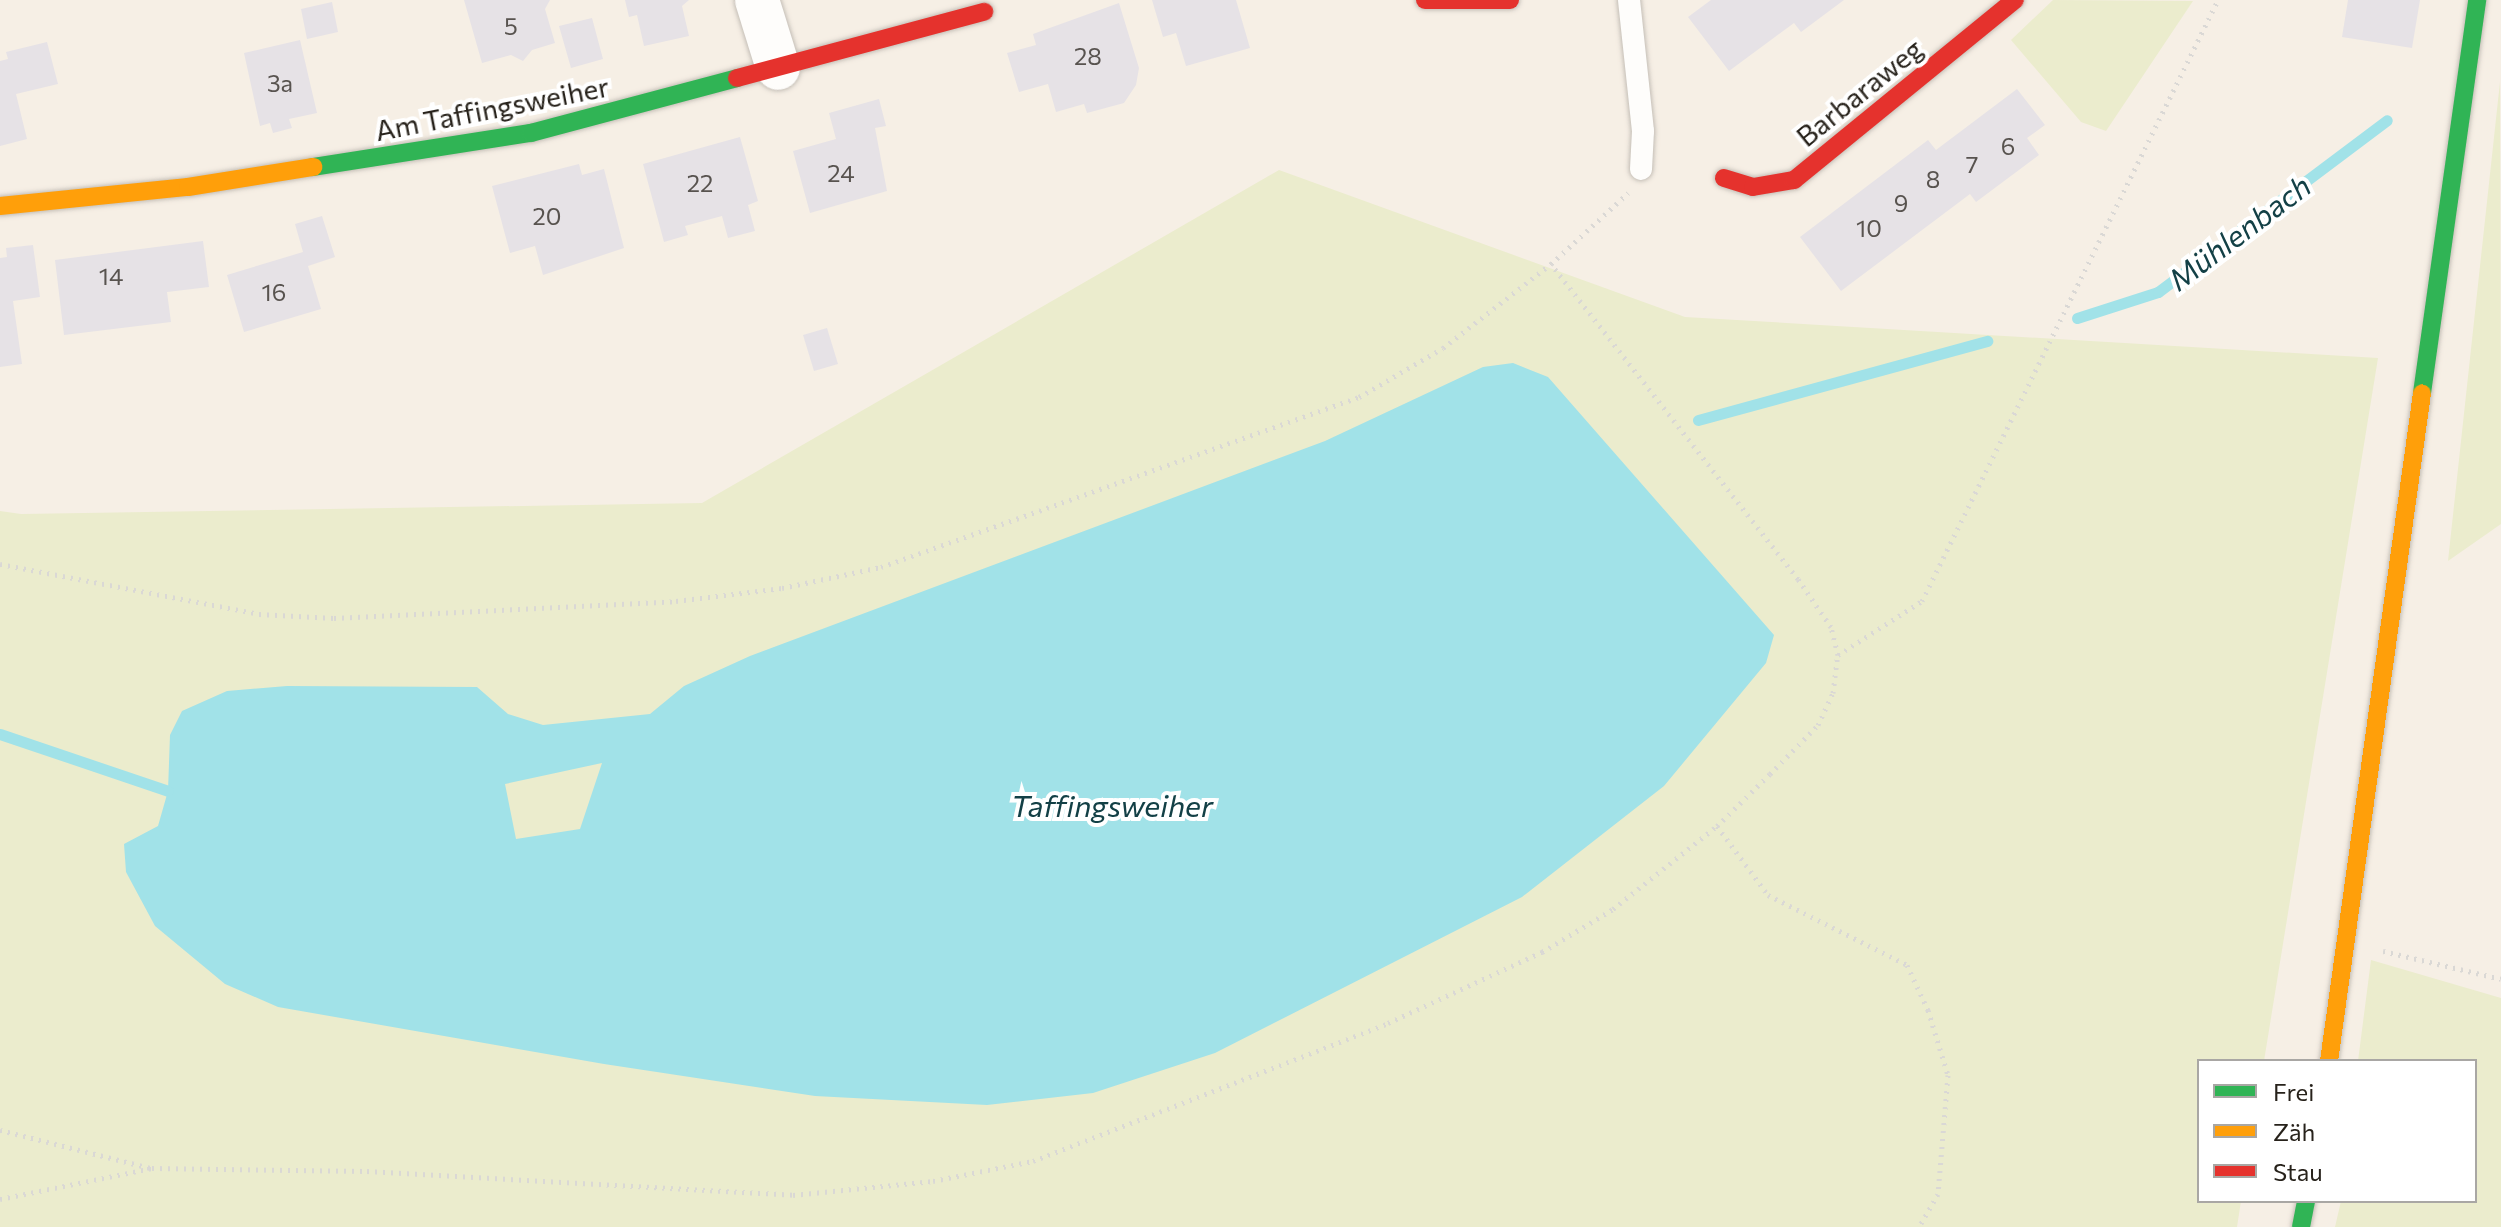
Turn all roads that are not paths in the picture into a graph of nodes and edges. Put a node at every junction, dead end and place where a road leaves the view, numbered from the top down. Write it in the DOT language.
graph roads {
  1 [pos="757,0"];
  2 [pos="1425,0"];
  3 [pos="1510,0"];
  4 [pos="1629,0"];
  5 [pos="2015,0"];
  6 [pos="2477,0"];
  7 [pos="984,12"];
  8 [pos="778,68"];
  9 [pos="1641,169"];
  10 [pos="1724,178"];
  11 [pos="0,206"];
  12 [pos="2329,1059"];
  13 [pos="2306,1203"];
  14 [pos="2301,1227"];
  1 -- 8 [label="street"];
  2 -- 3 [label="street"];
  4 -- 9 [label="lane"];
  5 -- 10 [label="street, Barbaraweg"];
  6 -- 12 [label="street"];
  7 -- 8 [label="street, Am Taffingsweiher"];
  8 -- 11 [label="street, Am Taffingsweiher"];
  13 -- 14 [label="street"];
}
